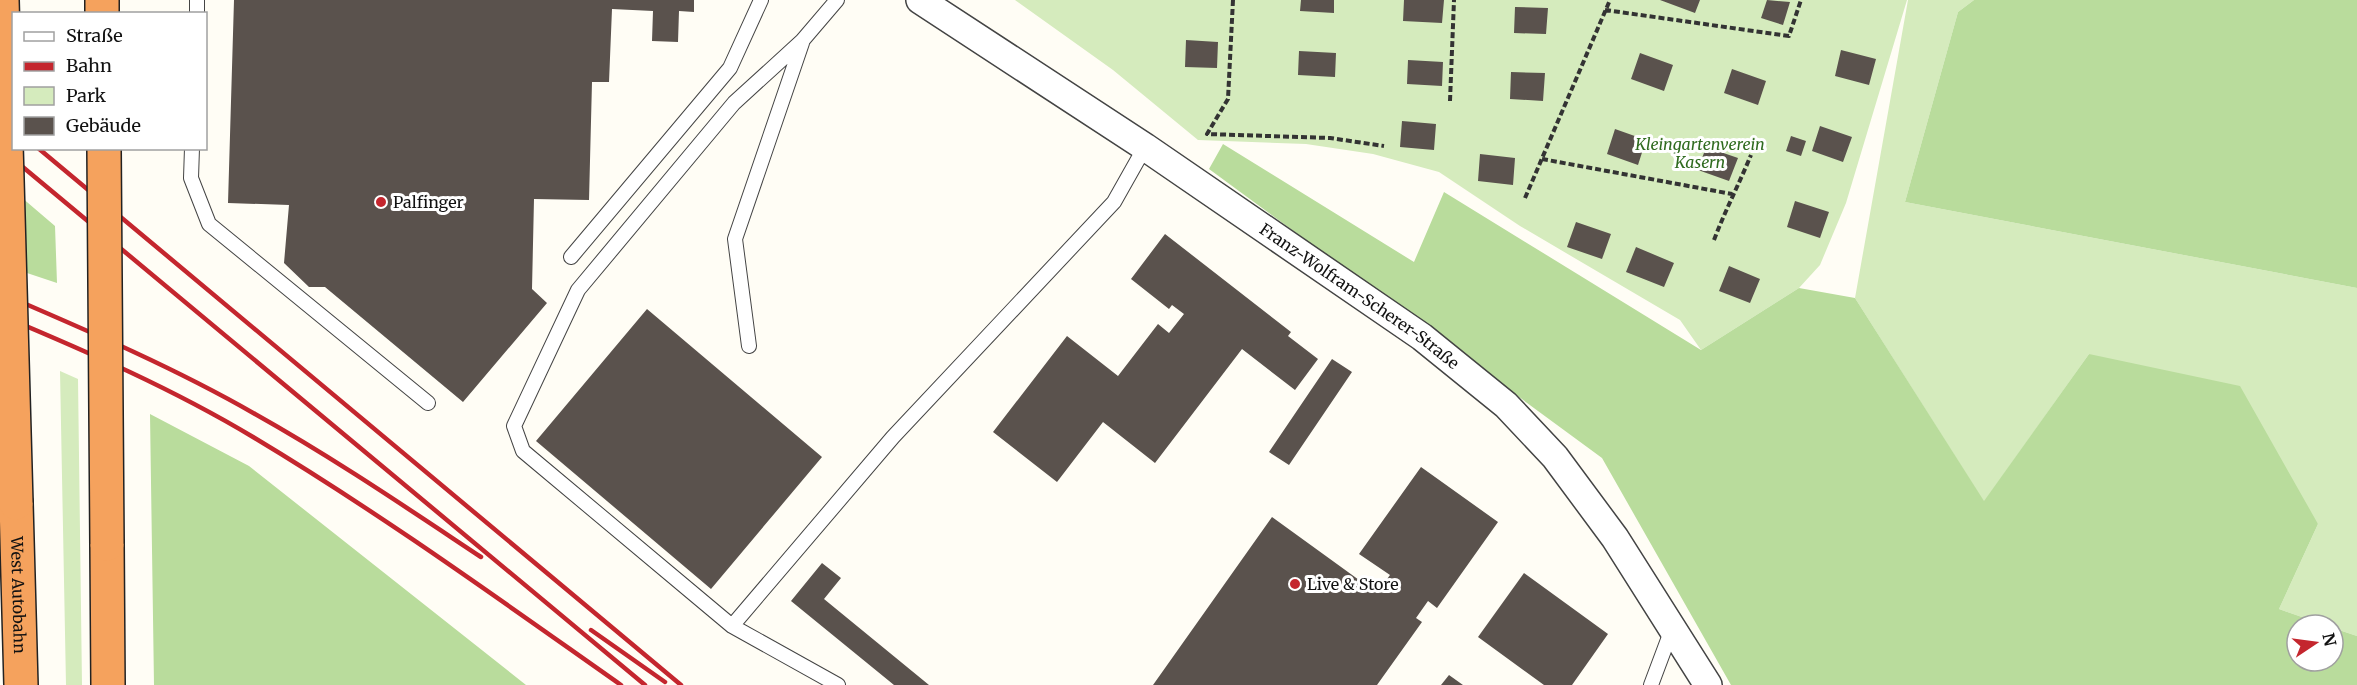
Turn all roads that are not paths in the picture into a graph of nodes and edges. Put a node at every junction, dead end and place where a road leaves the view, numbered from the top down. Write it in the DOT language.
graph roads {
  1 [pos="2,0"];
  2 [pos="761,0"];
  3 [pos="837,0"];
  4 [pos="920,0"];
  5 [pos="802,41"];
  6 [pos="1145,147"];
  7 [pos="104,150"];
  8 [pos="192,150"];
  9 [pos="571,257"];
  10 [pos="749,346"];
  11 [pos="428,403"];
  12 [pos="732,626"];
  13 [pos="1672,629"];
  14 [pos="21,685"];
  15 [pos="108,685"];
  16 [pos="838,685"];
  17 [pos="1651,685"];
  18 [pos="1708,685"];
  1 -- 14 [label="highway, West Autobahn, bridge"];
  2 -- 9 [label="lane"];
  3 -- 5 [label="lane"];
  4 -- 6 [label="street, Franz-Wolfram-Scherer-Straße"];
  5 -- 10 [label="lane"];
  5 -- 12 [label="lane"];
  6 -- 12 [label="lane"];
  6 -- 13 [label="street, Franz-Wolfram-Scherer-Straße"];
  7 -- 15 [label="highway, bridge"];
  8 -- 11 [label="lane"];
  12 -- 16 [label="lane"];
  13 -- 17 [label="lane"];
  13 -- 18 [label="street, Franz-Wolfram-Scherer-Straße"];
}
